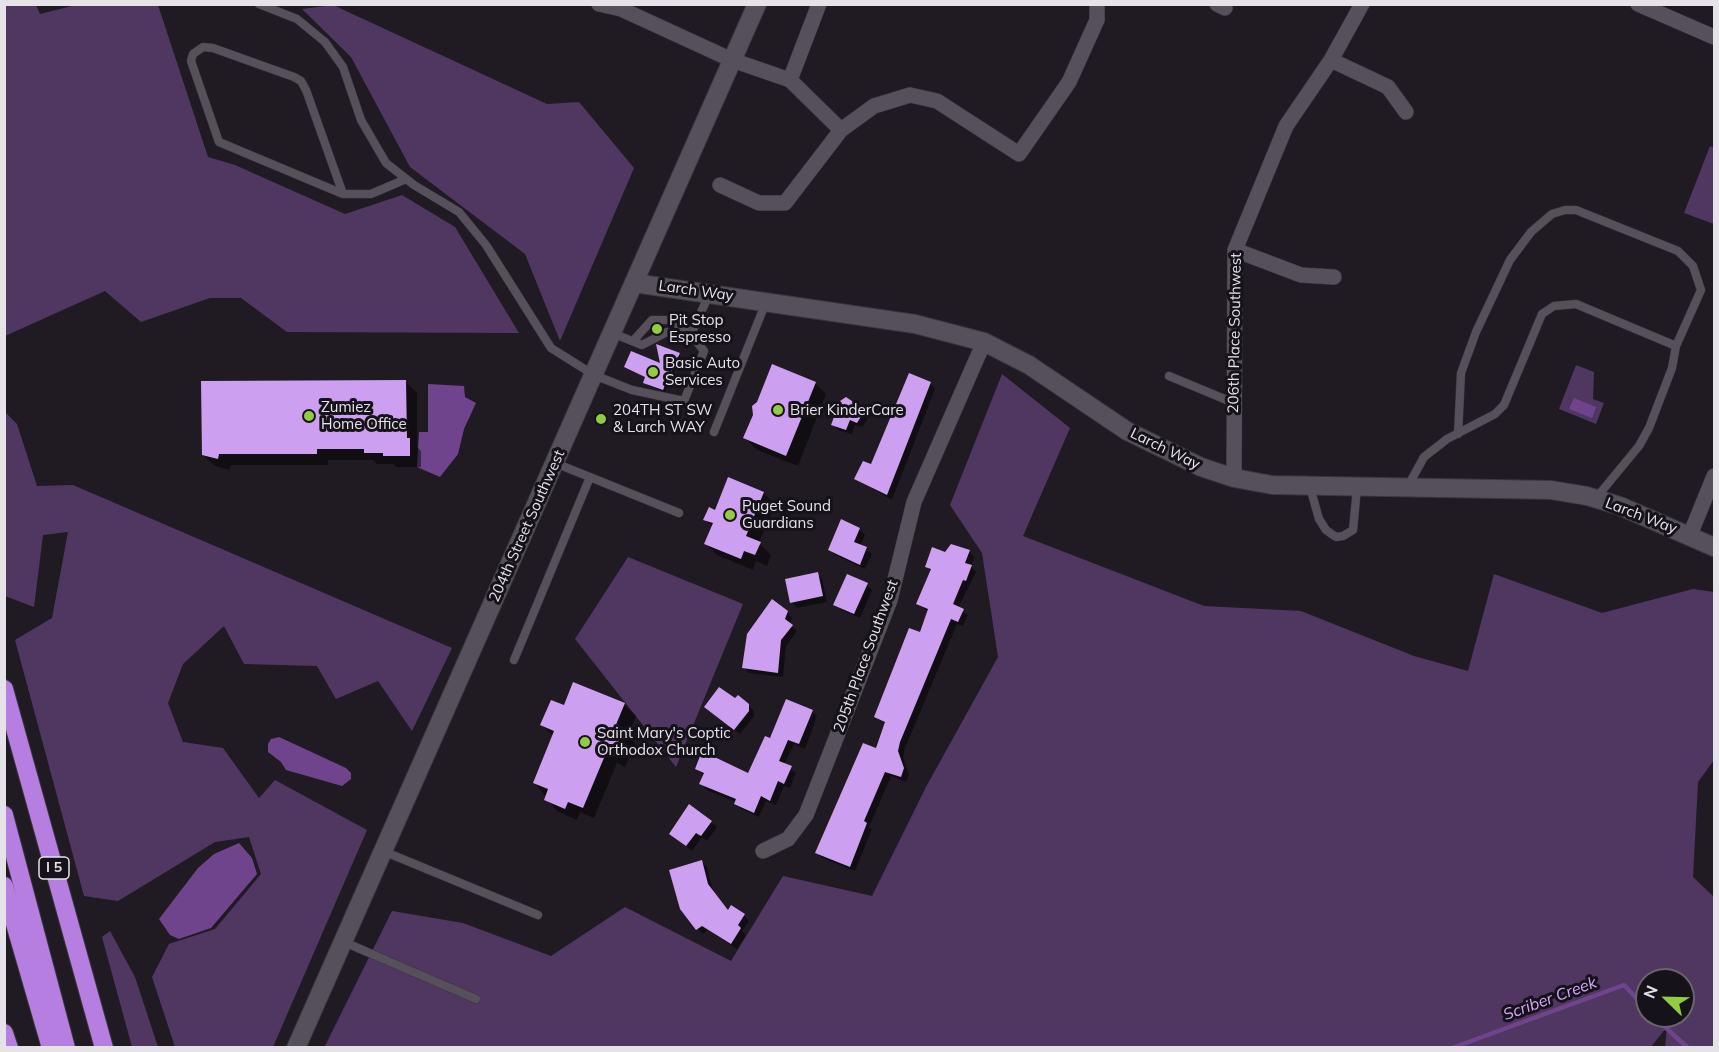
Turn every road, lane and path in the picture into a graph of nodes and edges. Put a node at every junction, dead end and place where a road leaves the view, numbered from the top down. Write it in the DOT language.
graph roads {
  1 [pos="259,4"];
  2 [pos="599,4"];
  3 [pos="757,4"];
  4 [pos="819,4"];
  5 [pos="1097,4"];
  6 [pos="1362,4"];
  7 [pos="1638,4"];
  8 [pos="622,7"];
  9 [pos="1714,37"];
  10 [pos="732,60"];
  11 [pos="1331,60"];
  12 [pos="790,80"];
  13 [pos="1406,112"];
  14 [pos="841,130"];
  15 [pos="406,179"];
  16 [pos="720,185"];
  17 [pos="343,194"];
  18 [pos="1234,250"];
  19 [pos="1334,277"];
  20 [pos="634,283"];
  21 [pos="710,293"];
  22 [pos="766,301"];
  23 [pos="612,333"];
  24 [pos="691,334"];
  25 [pos="633,341"];
  26 [pos="984,342"];
  27 [pos="1676,346"];
  28 [pos="594,375"];
  29 [pos="1169,376"];
  30 [pos="1234,402"];
  31 [pos="714,432"];
  32 [pos="1458,434"];
  33 [pos="555,463"];
  34 [pos="1714,476"];
  35 [pos="590,477"];
  36 [pos="1234,478"];
  37 [pos="1309,486"];
  38 [pos="1357,486"];
  39 [pos="1407,488"];
  40 [pos="1595,498"];
  41 [pos="679,513"];
  42 [pos="1690,536"];
  43 [pos="1714,547"];
  44 [pos="514,660"];
  45 [pos="4,689"];
  46 [pos="4,815"];
  47 [pos="383,851"];
  48 [pos="763,851"];
  49 [pos="4,886"];
  50 [pos="538,915"];
  51 [pos="343,942"];
  52 [pos="476,999"];
  53 [pos="4,1033"];
  54 [pos="9,1047"];
  55 [pos="51,1047"];
  56 [pos="66,1047"];
  57 [pos="104,1047"];
  58 [pos="296,1047"];
  1 -- 15 [label="lane"];
  2 -- 8 [label="street"];
  3 -- 10 [label="street, 204th Street Southwest"];
  4 -- 12 [label="street"];
  5 -- 14 [label="street"];
  6 -- 11 [label="street, 206th Place Southwest"];
  7 -- 9 [label="street"];
  8 -- 10 [label="street"];
  10 -- 12 [label="street"];
  10 -- 20 [label="street, 204th Street Southwest"];
  11 -- 13 [label="street"];
  11 -- 18 [label="street, 206th Place Southwest"];
  12 -- 14 [label="street"];
  14 -- 16 [label="street"];
  15 -- 17 [label="lane"];
  15 -- 28 [label="lane"];
  17 -- 17 [label="lane"];
  18 -- 19 [label="street"];
  18 -- 30 [label="street, 206th Place Southwest"];
  20 -- 21 [label="street, Larch Way"];
  20 -- 23 [label="street, 204th Street Southwest"];
  21 -- 22 [label="street, Larch Way"];
  21 -- 24 [label="lane"];
  22 -- 26 [label="street, Larch Way"];
  22 -- 31 [label="lane"];
  23 -- 25 [label="lane"];
  23 -- 28 [label="street, 204th Street Southwest"];
  24 -- 25 [label="lane"];
  24 -- 25 [label="lane"];
  24 -- 28 [label="lane"];
  26 -- 36 [label="street, Larch Way"];
  26 -- 48 [label="street, 205th Place Southwest"];
  27 -- 32 [label="lane"];
  27 -- 32 [label="lane"];
  27 -- 40 [label="lane"];
  28 -- 33 [label="street, 204th Street Southwest"];
  29 -- 30 [label="lane"];
  30 -- 36 [label="street, 206th Place Southwest"];
  32 -- 39 [label="lane"];
  33 -- 35 [label="lane"];
  33 -- 47 [label="street, 204th Street Southwest"];
  34 -- 42 [label="street"];
  35 -- 41 [label="lane"];
  35 -- 44 [label="lane"];
  36 -- 37 [label="street, Larch Way"];
  37 -- 38 [label="street, Larch Way"];
  37 -- 38 [label="lane"];
  38 -- 39 [label="street, Larch Way"];
  39 -- 40 [label="street, Larch Way"];
  40 -- 42 [label="street, Larch Way"];
  42 -- 43 [label="street, Larch Way"];
  45 -- 57 [label="highway, I 5"];
  46 -- 56 [label="highway"];
  47 -- 50 [label="lane"];
  47 -- 51 [label="street, 204th Street Southwest"];
  49 -- 55 [label="highway"];
  51 -- 52 [label="lane"];
  51 -- 58 [label="street, 204th Street Southwest"];
  53 -- 54 [label="highway"];
}
